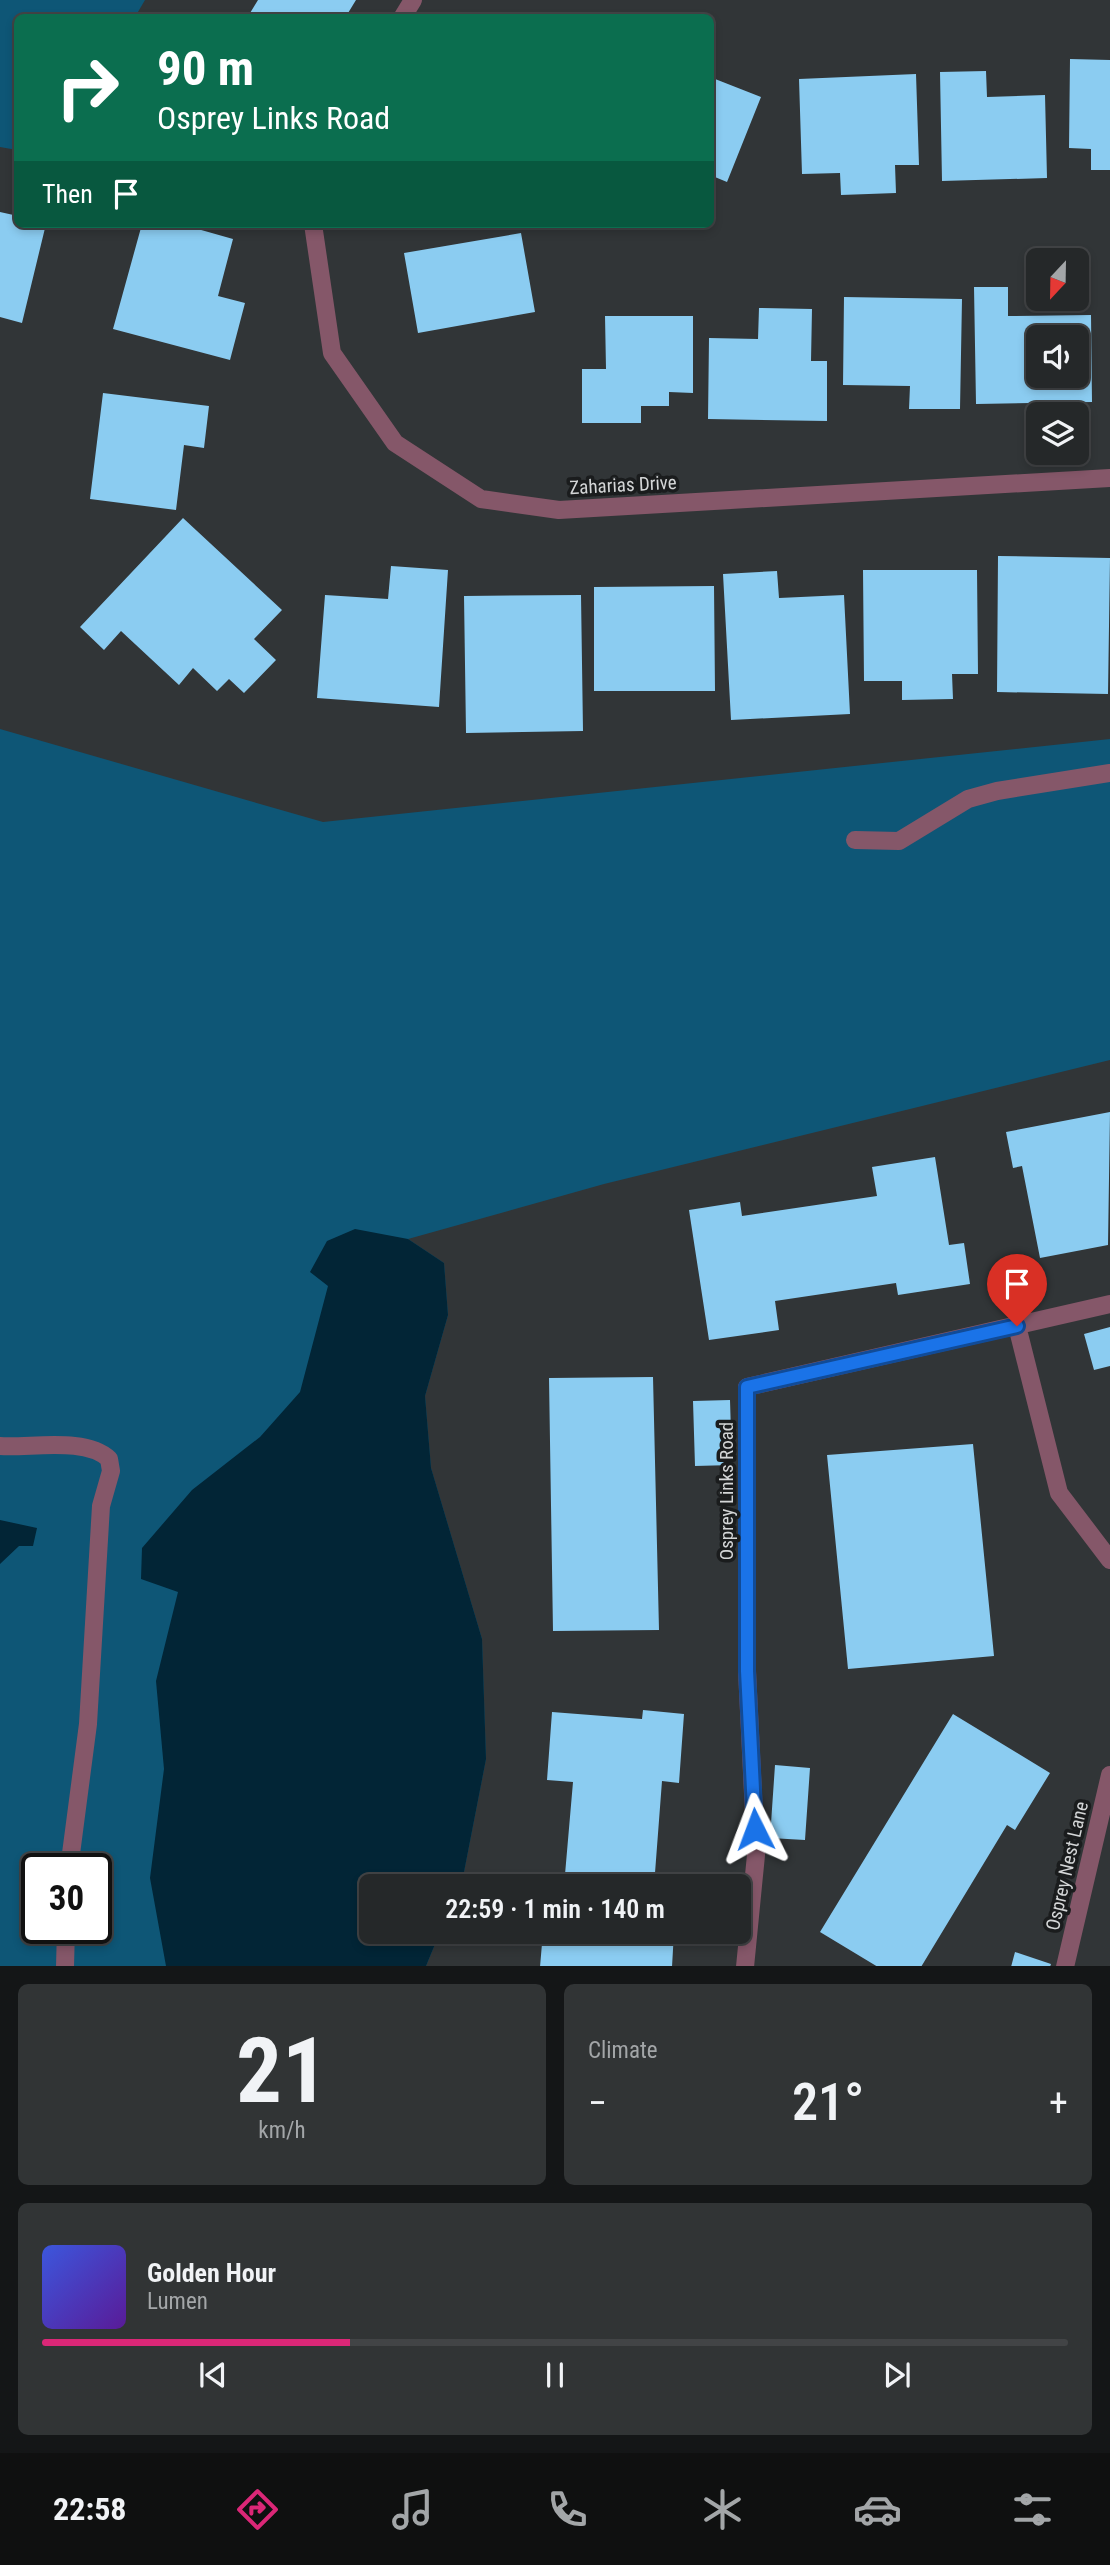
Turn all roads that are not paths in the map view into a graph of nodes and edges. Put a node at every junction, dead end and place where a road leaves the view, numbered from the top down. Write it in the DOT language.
graph roads {
  1 [pos="314,228"];
  2 [pos="1110,478"];
  3 [pos="1110,773"];
  4 [pos="855,840"];
  5 [pos="1110,1304"];
  6 [pos="1017,1326"];
  7 [pos="0,1446"];
  8 [pos="1110,1560"];
  9 [pos="1110,1775"];
  10 [pos="71,1853"];
  11 [pos="66,1944"];
  12 [pos="65,1966"];
  13 [pos="745,1966"];
  14 [pos="1065,1966"];
  1 -- 2 [label="street, Zaharias Drive"];
  3 -- 4 [label="street"];
  5 -- 6 [label="street, Osprey Links Road"];
  6 -- 8 [label="street"];
  6 -- 13 [label="street, Osprey Links Road"];
  7 -- 10 [label="street"];
  9 -- 14 [label="street, Osprey Nest Lane"];
  11 -- 12 [label="street"];
}
